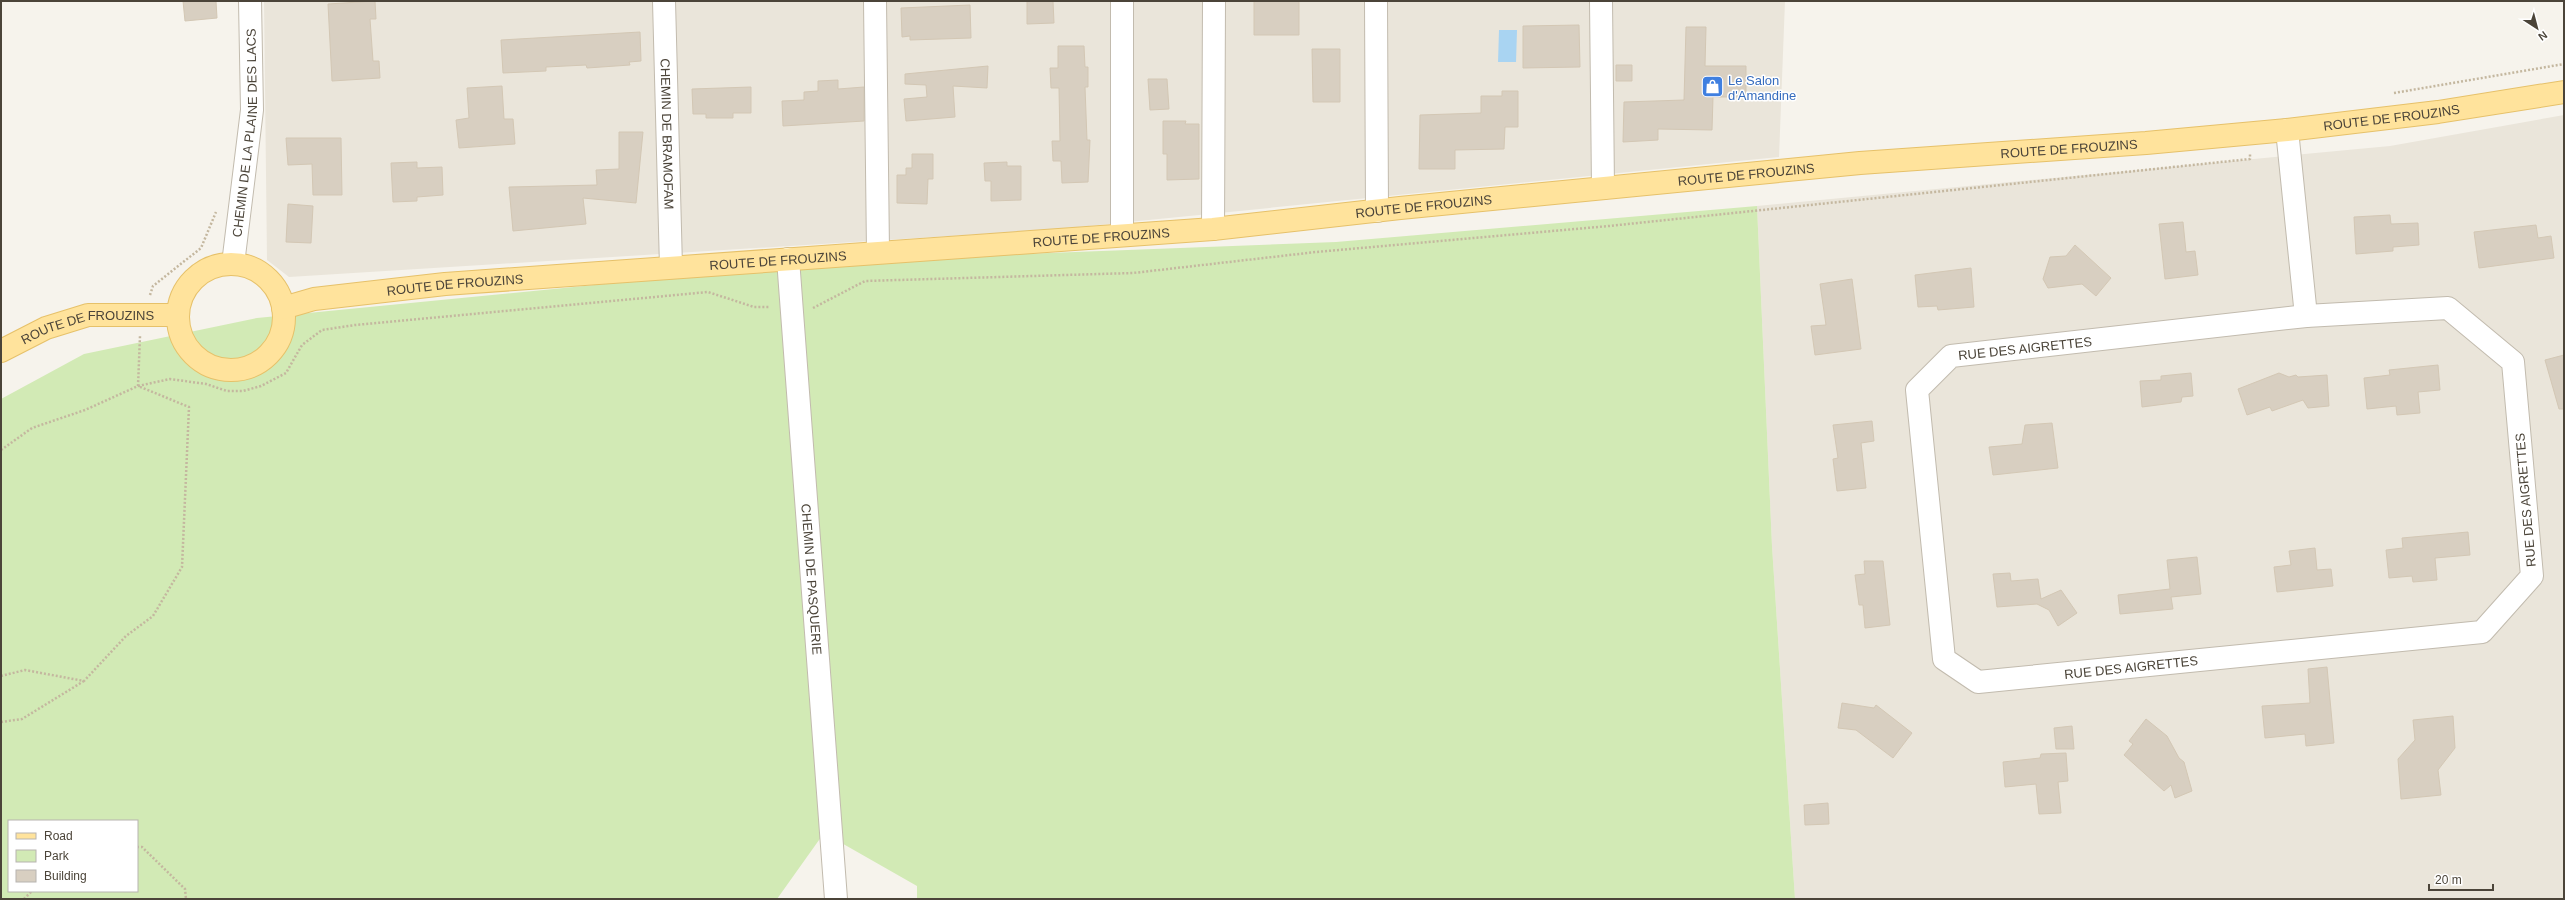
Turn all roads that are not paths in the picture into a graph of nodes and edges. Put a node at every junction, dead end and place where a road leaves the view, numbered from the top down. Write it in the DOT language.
graph roads {
  1 [pos="250,1"];
  2 [pos="664,1"];
  3 [pos="875,1"];
  4 [pos="1122,1"];
  5 [pos="1214,1"];
  6 [pos="1376,1"];
  7 [pos="1601,1"];
  8 [pos="2564,92"];
  9 [pos="2287,130"];
  10 [pos="1603,188"];
  11 [pos="1377,211"];
  12 [pos="1213,229"];
  13 [pos="1122,236"];
  14 [pos="878,252"];
  15 [pos="788,259"];
  16 [pos="233,264"];
  17 [pos="671,267"];
  18 [pos="283,308"];
  19 [pos="178,315"];
  20 [pos="2306,316"];
  21 [pos="1,351"];
  22 [pos="836,899"];
  1 -- 16 [label="street, CHEMIN DE LA PLAINE DES LACS"];
  2 -- 17 [label="street, CHEMIN DE BRAMOFAM"];
  3 -- 14 [label="street"];
  4 -- 13 [label="street"];
  5 -- 12 [label="street"];
  6 -- 11 [label="street"];
  7 -- 10 [label="street"];
  8 -- 9 [label="main road, ROUTE DE FROUZINS"];
  9 -- 10 [label="main road, ROUTE DE FROUZINS"];
  9 -- 20 [label="street"];
  10 -- 11 [label="main road, ROUTE DE FROUZINS"];
  11 -- 12 [label="main road, ROUTE DE FROUZINS"];
  12 -- 13 [label="main road, ROUTE DE FROUZINS"];
  13 -- 14 [label="main road, ROUTE DE FROUZINS"];
  14 -- 15 [label="main road, ROUTE DE FROUZINS"];
  15 -- 17 [label="main road, ROUTE DE FROUZINS"];
  15 -- 22 [label="street, CHEMIN DE PASQUERIE"];
  16 -- 18 [label="main road"];
  16 -- 19 [label="main road"];
  17 -- 18 [label="main road, ROUTE DE FROUZINS"];
  18 -- 19 [label="main road"];
  19 -- 21 [label="main road, ROUTE DE FROUZINS"];
  20 -- 20 [label="street, RUE DES AIGRETTES"];
}
